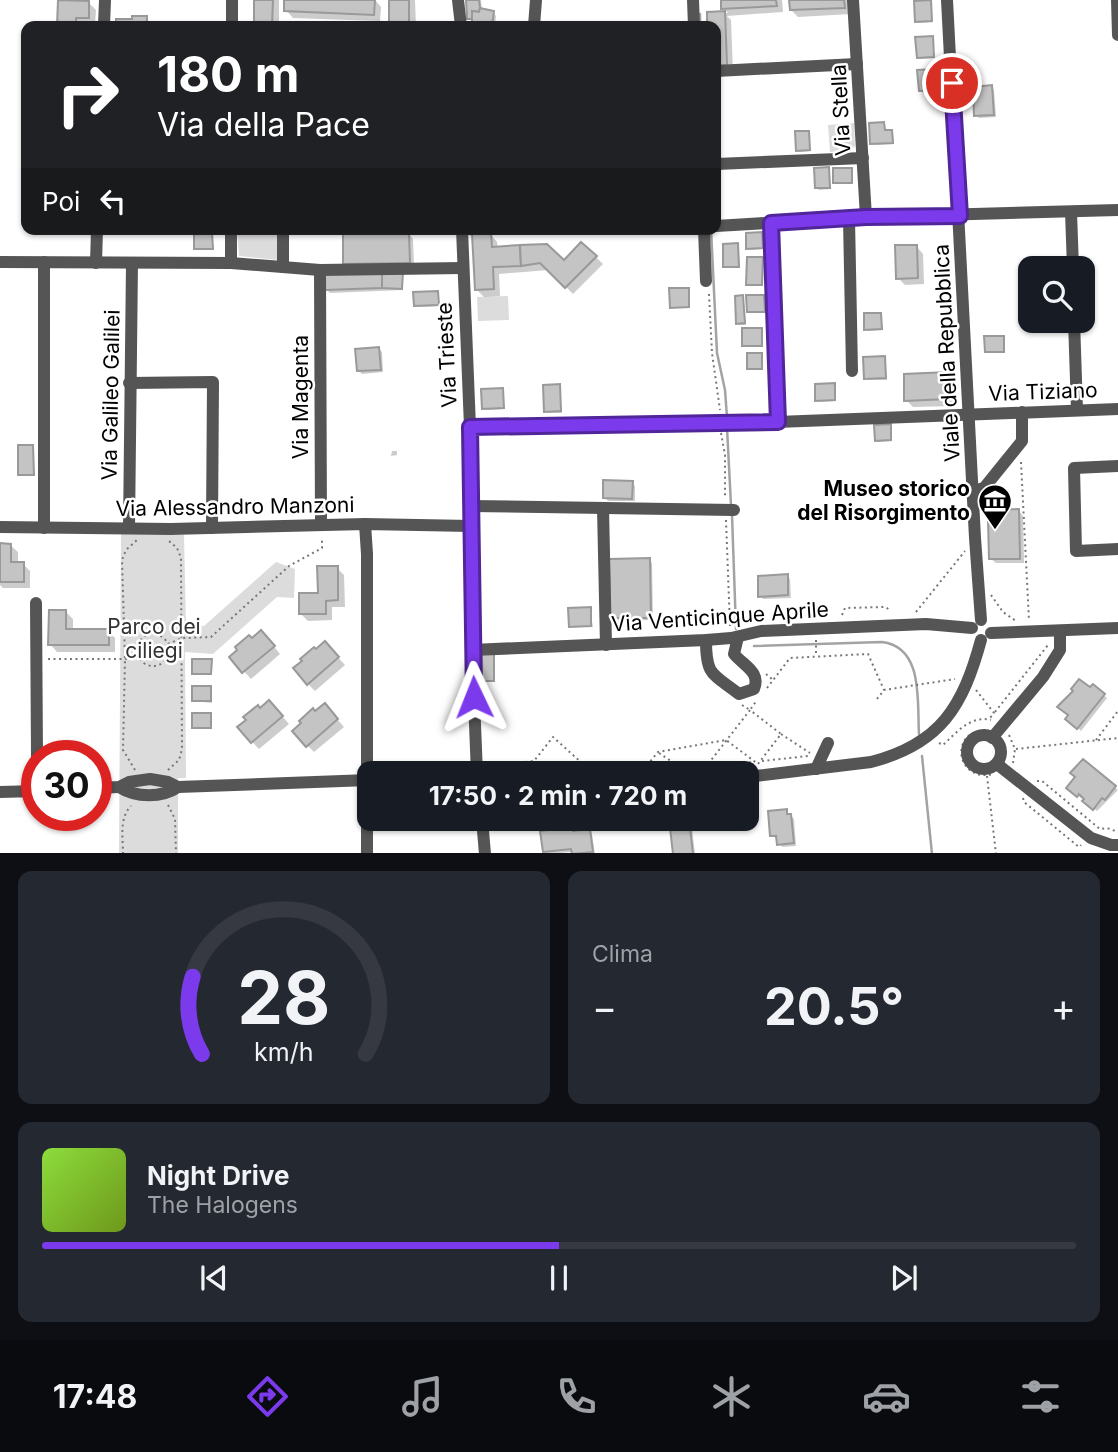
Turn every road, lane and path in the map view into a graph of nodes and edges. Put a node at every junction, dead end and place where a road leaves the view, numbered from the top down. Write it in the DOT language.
graph roads {
  1 [pos="105,0"];
  2 [pos="232,0"];
  3 [pos="458,0"];
  4 [pos="536,0"];
  5 [pos="693,0"];
  6 [pos="853,0"];
  7 [pos="947,0"];
  8 [pos="1117,0"];
  9 [pos="104,21"];
  10 [pos="232,21"];
  11 [pos="460,21"];
  12 [pos="534,21"];
  13 [pos="694,21"];
  14 [pos="1118,35"];
  15 [pos="857,64"];
  16 [pos="721,71"];
  17 [pos="863,158"];
  18 [pos="721,164"];
  19 [pos="1118,210"];
  20 [pos="1071,212"];
  21 [pos="960,216"];
  22 [pos="866,217"];
  23 [pos="849,219"];
  24 [pos="771,223"];
  25 [pos="721,226"];
  26 [pos="97,235"];
  27 [pos="231,235"];
  28 [pos="283,235"];
  29 [pos="462,235"];
  30 [pos="704,235"];
  31 [pos="1073,256"];
  32 [pos="0,262"];
  33 [pos="44,262"];
  34 [pos="96,262"];
  35 [pos="132,263"];
  36 [pos="231,263"];
  37 [pos="283,267"];
  38 [pos="463,268"];
  39 [pos="320,270"];
  40 [pos="706,281"];
  41 [pos="1074,333"];
  42 [pos="852,371"];
  43 [pos="129,383"];
  44 [pos="1118,409"];
  45 [pos="1077,410"];
  46 [pos="1022,412"];
  47 [pos="969,414"];
  48 [pos="778,422"];
  49 [pos="725,423"];
  50 [pos="470,427"];
  51 [pos="1011,455"];
  52 [pos="1118,466"];
  53 [pos="972,491"];
  54 [pos="471,506"];
  55 [pos="603,508"];
  56 [pos="729,510"];
  57 [pos="321,524"];
  58 [pos="365,524"];
  59 [pos="471,526"];
  60 [pos="0,527"];
  61 [pos="44,528"];
  62 [pos="129,528"];
  63 [pos="152,528"];
  64 [pos="212,528"];
  65 [pos="140,539"];
  66 [pos="1118,549"];
  67 [pos="988,589"];
  68 [pos="36,603"];
  69 [pos="890,610"];
  70 [pos="843,622"];
  71 [pos="976,624"];
  72 [pos="1118,628"];
  73 [pos="986,636"];
  74 [pos="1061,636"];
  75 [pos="735,637"];
  76 [pos="182,638"];
  77 [pos="706,639"];
  78 [pos="816,640"];
  79 [pos="168,644"];
  80 [pos="606,645"];
  81 [pos="472,650"];
  82 [pos="137,655"];
  83 [pos="817,657"];
  84 [pos="37,659"];
  85 [pos="125,659"];
  86 [pos="764,673"];
  87 [pos="773,680"];
  88 [pos="922,684"];
  89 [pos="765,690"];
  90 [pos="884,690"];
  91 [pos="877,699"];
  92 [pos="757,700"];
  93 [pos="750,710"];
  94 [pos="1118,711"];
  95 [pos="994,713"];
  96 [pos="1001,727"];
  97 [pos="781,734"];
  98 [pos="992,738"];
  99 [pos="1118,738"];
  100 [pos="37,740"];
  101 [pos="726,740"];
  102 [pos="1096,740"];
  103 [pos="828,743"];
  104 [pos="930,748"];
  105 [pos="1015,749"];
  106 [pos="658,752"];
  107 [pos="368,761"];
  108 [pos="476,761"];
  109 [pos="534,761"];
  110 [pos="580,761"];
  111 [pos="651,761"];
  112 [pos="671,761"];
  113 [pos="710,761"];
  114 [pos="753,761"];
  115 [pos="761,761"];
  116 [pos="759,764"];
  117 [pos="997,764"];
  118 [pos="1012,766"];
  119 [pos="816,769"];
  120 [pos="987,775"];
  121 [pos="759,776"];
  122 [pos="150,777"];
  123 [pos="357,780"];
  124 [pos="1032,782"];
  125 [pos="112,787"];
  126 [pos="119,787"];
  127 [pos="178,787"];
  128 [pos="21,791"];
  129 [pos="0,792"];
  130 [pos="149,795"];
  131 [pos="133,804"];
  132 [pos="367,831"];
  133 [pos="483,831"];
  134 [pos="1118,832"];
  135 [pos="1112,848"];
  136 [pos="122,853"];
  137 [pos="176,853"];
  138 [pos="367,853"];
  139 [pos="485,853"];
  140 [pos="996,853"];
  1 -- 9 [label="street"];
  2 -- 10 [label="street"];
  3 -- 11 [label="street"];
  4 -- 12 [label="street"];
  5 -- 13 [label="street"];
  6 -- 15 [label="street, Via Stella"];
  7 -- 21 [label="street, Viale della Repubblica"];
  8 -- 14 [label="street"];
  15 -- 16 [label="street"];
  15 -- 17 [label="street, Via Stella"];
  17 -- 18 [label="street"];
  17 -- 22 [label="street, Via Stella"];
  19 -- 20 [label="street"];
  20 -- 21 [label="street"];
  20 -- 31 [label="street"];
  21 -- 22 [label="street"];
  21 -- 47 [label="street, Viale della Repubblica"];
  22 -- 23 [label="street"];
  23 -- 24 [label="street"];
  23 -- 42 [label="street"];
  24 -- 25 [label="street"];
  24 -- 48 [label="street"];
  26 -- 34 [label="street"];
  27 -- 36 [label="street"];
  28 -- 37 [label="street"];
  29 -- 38 [label="street, Via Trieste"];
  30 -- 40 [label="street"];
  32 -- 33 [label="street"];
  33 -- 34 [label="street"];
  33 -- 61 [label="street"];
  34 -- 35 [label="street"];
  35 -- 36 [label="street"];
  35 -- 43 [label="street, Via Galileo Galilei"];
  36 -- 37 [label="street"];
  37 -- 39 [label="street"];
  38 -- 39 [label="street"];
  38 -- 50 [label="street, Via Trieste"];
  39 -- 57 [label="street, Via Magenta"];
  40 -- 49 [label="path"];
  41 -- 45 [label="street"];
  43 -- 62 [label="street, Via Galileo Galilei"];
  43 -- 64 [label="street"];
  44 -- 45 [label="street, Via Tiziano"];
  45 -- 46 [label="street, Via Tiziano"];
  46 -- 47 [label="street, Via Tiziano"];
  46 -- 51 [label="street"];
  47 -- 48 [label="street, Via Tiziano"];
  47 -- 53 [label="street, Viale della Repubblica"];
  48 -- 49 [label="street, Via Tiziano"];
  49 -- 50 [label="street, Via Tiziano"];
  49 -- 56 [label="path"];
  50 -- 54 [label="street, Via Trieste"];
  51 -- 53 [label="street"];
  51 -- 67 [label="path"];
  52 -- 66 [label="street"];
  53 -- 71 [label="street, Viale della Repubblica"];
  54 -- 55 [label="street"];
  54 -- 59 [label="street, Via Trieste"];
  55 -- 56 [label="street"];
  55 -- 80 [label="street"];
  56 -- 75 [label="path"];
  57 -- 58 [label="street, Via Alessandro Manzoni"];
  57 -- 64 [label="street, Via Alessandro Manzoni"];
  57 -- 76 [label="path"];
  58 -- 59 [label="street, Via Alessandro Manzoni"];
  58 -- 107 [label="street"];
  59 -- 81 [label="street, Via Trieste"];
  60 -- 61 [label="street, Via Alessandro Manzoni"];
  61 -- 62 [label="street, Via Alessandro Manzoni"];
  62 -- 63 [label="street, Via Alessandro Manzoni"];
  63 -- 64 [label="street, Via Alessandro Manzoni"];
  63 -- 76 [label="path"];
  65 -- 85 [label="path"];
  68 -- 84 [label="street"];
  69 -- 70 [label="path"];
  71 -- 73 [label="street"];
  71 -- 75 [label="street, Via Venticinque Aprile"];
  72 -- 74 [label="street"];
  73 -- 74 [label="street"];
  73 -- 119 [label="street"];
  74 -- 95 [label="path"];
  74 -- 96 [label="street"];
  75 -- 77 [label="street, Via Venticinque Aprile"];
  75 -- 77 [label="street"];
  76 -- 79 [label="path"];
  76 -- 122 [label="path"];
  77 -- 80 [label="street, Via Venticinque Aprile"];
  78 -- 83 [label="path"];
  79 -- 82 [label="path"];
  79 -- 82 [label="path"];
  80 -- 81 [label="street, Via Venticinque Aprile"];
  81 -- 108 [label="street, Via Trieste"];
  82 -- 85 [label="path"];
  83 -- 87 [label="path"];
  83 -- 90 [label="path"];
  84 -- 85 [label="path"];
  84 -- 100 [label="street"];
  85 -- 122 [label="path"];
  86 -- 87 [label="path"];
  87 -- 89 [label="path"];
  88 -- 90 [label="path"];
  90 -- 91 [label="path"];
  92 -- 93 [label="path"];
  93 -- 97 [label="path"];
  93 -- 101 [label="path"];
  94 -- 102 [label="path"];
  96 -- 98 [label="street"];
  96 -- 104 [label="path"];
  96 -- 105 [label="path"];
  97 -- 115 [label="path"];
  97 -- 115 [label="path"];
  98 -- 117 [label="street"];
  98 -- 117 [label="street"];
  99 -- 102 [label="path"];
  101 -- 106 [label="path"];
  101 -- 113 [label="path"];
  101 -- 114 [label="path"];
  102 -- 105 [label="path"];
  103 -- 119 [label="street"];
  105 -- 118 [label="path"];
  106 -- 111 [label="path"];
  106 -- 112 [label="path"];
  109 -- 110 [label="path"];
  115 -- 116 [label="path"];
  117 -- 135 [label="street"];
  119 -- 121 [label="street"];
  120 -- 140 [label="path"];
  122 -- 126 [label="street"];
  122 -- 127 [label="street"];
  123 -- 127 [label="street"];
  124 -- 134 [label="path"];
  125 -- 126 [label="street"];
  126 -- 130 [label="street"];
  127 -- 130 [label="street"];
  128 -- 129 [label="street"];
  130 -- 137 [label="path"];
  131 -- 136 [label="path"];
  132 -- 138 [label="street"];
  133 -- 139 [label="street"];
}
